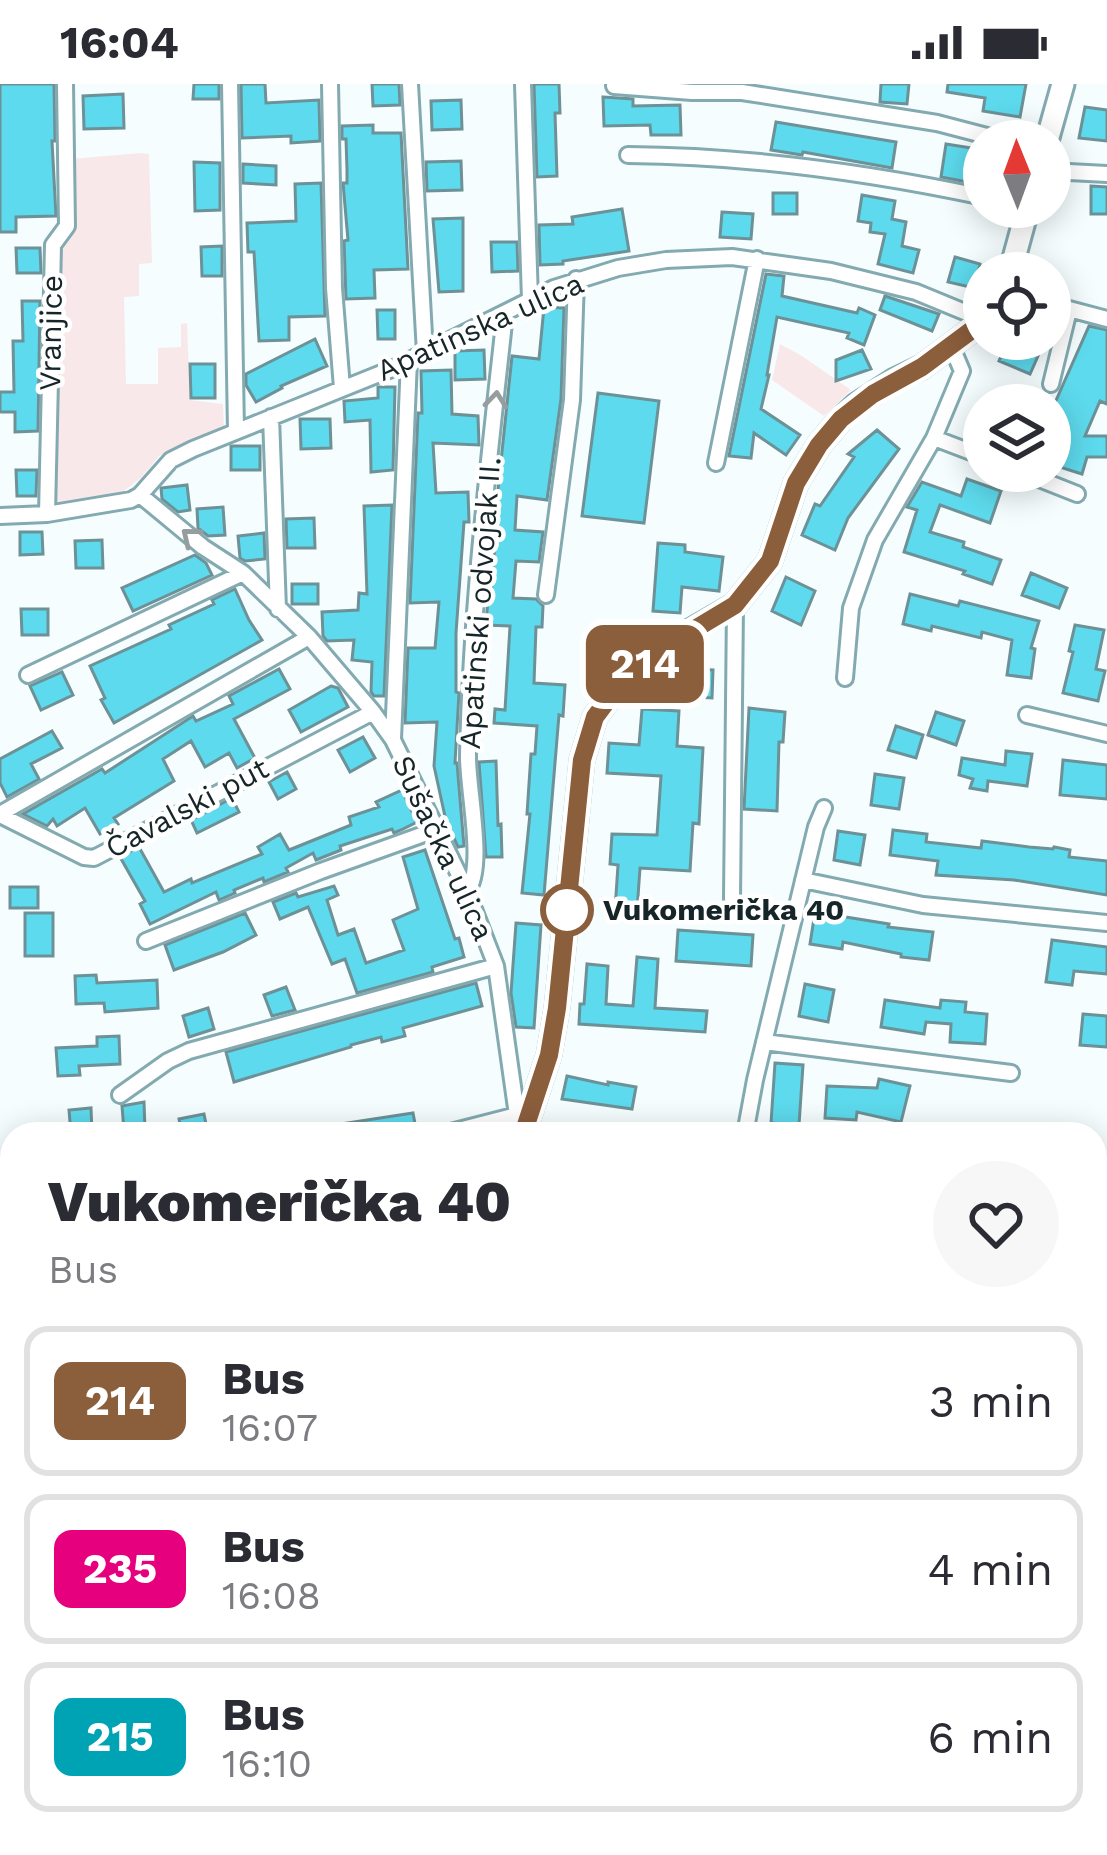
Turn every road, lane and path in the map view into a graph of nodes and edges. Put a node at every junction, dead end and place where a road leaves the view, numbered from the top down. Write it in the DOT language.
graph roads {
  1 [pos="65,84"];
  2 [pos="230,84"];
  3 [pos="330,84"];
  4 [pos="410,84"];
  5 [pos="523,84"];
  6 [pos="1063,84"];
  7 [pos="614,86"];
  8 [pos="1053,120"];
  9 [pos="963,130"];
  10 [pos="628,155"];
  11 [pos="1071,172"];
  12 [pos="1107,175"];
  13 [pos="963,192"];
  14 [pos="757,259"];
  15 [pos="576,280"];
  16 [pos="530,300"];
  17 [pos="1071,310"];
  18 [pos="963,312"];
  19 [pos="505,314"];
  20 [pos="1107,319"];
  21 [pos="963,336"];
  22 [pos="951,345"];
  23 [pos="425,353"];
  24 [pos="409,360"];
  25 [pos="1057,360"];
  26 [pos="1051,384"];
  27 [pos="342,388"];
  28 [pos="271,417"];
  29 [pos="236,431"];
  30 [pos="934,438"];
  31 [pos="963,450"];
  32 [pos="716,463"];
  33 [pos="1071,492"];
  34 [pos="1077,494"];
  35 [pos="140,495"];
  36 [pos="47,514"];
  37 [pos="0,516"];
  38 [pos="243,573"];
  39 [pos="546,595"];
  40 [pos="735,605"];
  41 [pos="278,609"];
  42 [pos="309,637"];
  43 [pos="28,675"];
  44 [pos="845,678"];
  45 [pos="373,712"];
  46 [pos="1027,715"];
  47 [pos="1107,734"];
  48 [pos="393,740"];
  49 [pos="824,808"];
  50 [pos="0,814"];
  51 [pos="439,829"];
  52 [pos="803,880"];
  53 [pos="467,890"];
  54 [pos="732,898"];
  55 [pos="1107,923"];
  56 [pos="146,941"];
  57 [pos="496,966"];
  58 [pos="764,1042"];
  59 [pos="1010,1073"];
  60 [pos="120,1095"];
  61 [pos="523,1122"];
  62 [pos="747,1122"];
  1 -- 36 [label="street, Vranjice"];
  2 -- 29 [label="street"];
  3 -- 27 [label="street"];
  4 -- 23 [label="street"];
  5 -- 16 [label="street"];
  6 -- 8 [label="street"];
  7 -- 9 [label="street"];
  10 -- 13 [label="street"];
  11 -- 12 [label="street"];
  14 -- 15 [label="street, Apatinska ulica"];
  14 -- 18 [label="street, Apatinska ulica"];
  14 -- 32 [label="street"];
  15 -- 16 [label="street, Apatinska ulica"];
  15 -- 39 [label="street"];
  16 -- 19 [label="street, Apatinska ulica"];
  17 -- 20 [label="street"];
  19 -- 23 [label="street, Apatinska ulica"];
  53 -- 19 [label="street, Apatinski odvojak II., one-way"];
  21 -- 22 [label="street"];
  22 -- 30 [label="street"];
  22 -- 40 [label="street"];
  23 -- 24 [label="street, Apatinska ulica"];
  24 -- 27 [label="street, Apatinska ulica"];
  24 -- 48 [label="street"];
  25 -- 26 [label="street"];
  27 -- 28 [label="street, Apatinska ulica"];
  28 -- 29 [label="street, Apatinska ulica"];
  28 -- 41 [label="street"];
  29 -- 35 [label="street, Apatinska ulica"];
  30 -- 31 [label="street"];
  30 -- 44 [label="street"];
  33 -- 34 [label="street"];
  35 -- 36 [label="street, Apatinska ulica"];
  38 -- 35 [label="street, Sušačka ulica, one-way"];
  36 -- 37 [label="street, Apatinska ulica"];
  38 -- 41 [label="street, Sušačka ulica"];
  38 -- 43 [label="street"];
  40 -- 54 [label="street"];
  40 -- 61 [label="street"];
  41 -- 42 [label="street, Sušačka ulica"];
  42 -- 45 [label="street, Sušačka ulica"];
  42 -- 50 [label="street"];
  45 -- 48 [label="street, Sušačka ulica"];
  45 -- 50 [label="street, Čavalski put"];
  46 -- 47 [label="street"];
  48 -- 51 [label="street, Sušačka ulica"];
  49 -- 52 [label="street"];
  51 -- 53 [label="street, Sušačka ulica"];
  51 -- 56 [label="street"];
  52 -- 55 [label="street"];
  52 -- 58 [label="street"];
  53 -- 57 [label="street, Sušačka ulica"];
  57 -- 60 [label="street"];
  57 -- 61 [label="street, Sušačka ulica"];
  58 -- 59 [label="street"];
  58 -- 62 [label="street"];
}
